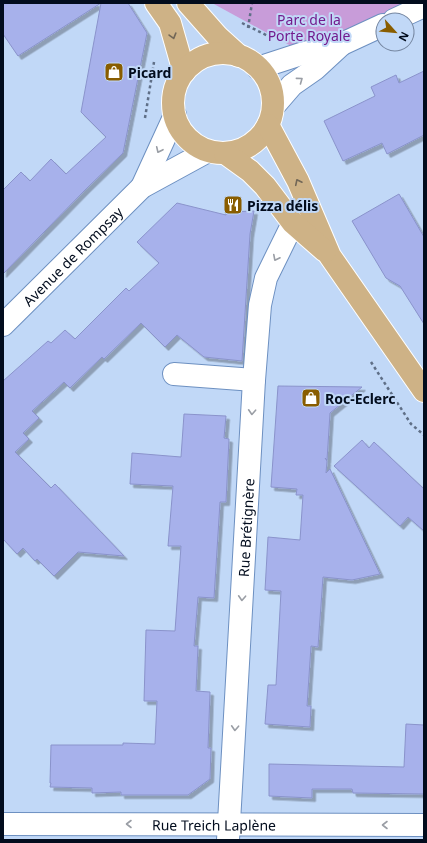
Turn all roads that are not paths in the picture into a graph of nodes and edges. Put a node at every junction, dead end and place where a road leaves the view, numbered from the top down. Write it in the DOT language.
graph roads {
  1 [pos="156,3"];
  2 [pos="188,3"];
  3 [pos="424,6"];
  4 [pos="411,12"];
  5 [pos="375,29"];
  6 [pos="342,44"];
  7 [pos="239,56"];
  8 [pos="258,68"];
  9 [pos="184,72"];
  10 [pos="175,115"];
  11 [pos="271,116"];
  12 [pos="216,152"];
  13 [pos="142,187"];
  14 [pos="293,223"];
  15 [pos="330,256"];
  16 [pos="3,325"];
  17 [pos="174,374"];
  18 [pos="254,380"];
  19 [pos="424,391"];
  20 [pos="3,824"];
  21 [pos="424,825"];
  22 [pos="229,832"];
  1 -- 9 [label="main road, one-way"];
  2 -- 7 [label="main road"];
  3 -- 4 [label="street"];
  5 -- 6 [label="street"];
  6 -- 8 [label="street"];
  11 -- 6 [label="street, one-way"];
  7 -- 8 [label="main road"];
  7 -- 9 [label="main road"];
  8 -- 11 [label="main road"];
  9 -- 10 [label="main road"];
  10 -- 12 [label="main road"];
  10 -- 13 [label="street, Avenue de Rompsay, one-way"];
  11 -- 12 [label="main road"];
  15 -- 11 [label="main road, one-way"];
  12 -- 13 [label="street, Avenue de Rompsay"];
  12 -- 14 [label="main road"];
  13 -- 16 [label="street, Avenue de Rompsay"];
  14 -- 15 [label="main road"];
  14 -- 18 [label="street, Rue Brétignère, one-way"];
  15 -- 19 [label="main road"];
  17 -- 18 [label="street"];
  18 -- 22 [label="street, Rue Brétignère, one-way"];
  22 -- 20 [label="street, Rue Treich Laplène, one-way"];
  21 -- 22 [label="street, Rue Treich Laplène, one-way"];
}
